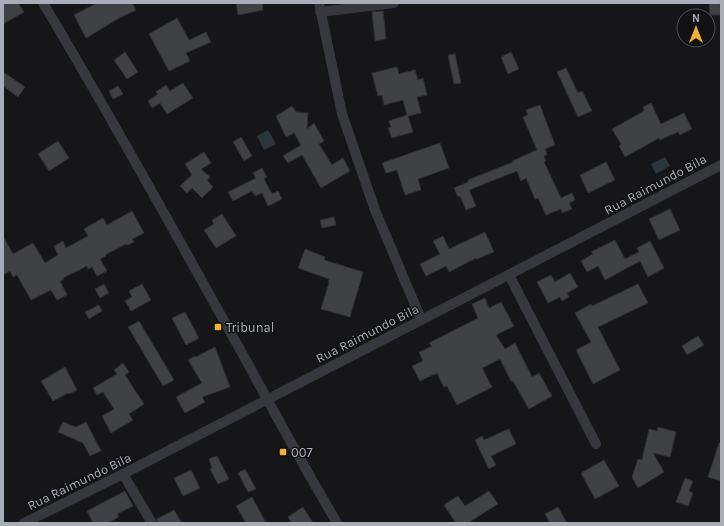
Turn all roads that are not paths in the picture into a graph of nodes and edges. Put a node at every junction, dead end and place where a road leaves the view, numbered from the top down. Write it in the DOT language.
graph roads {
  1 [pos="43,3"];
  2 [pos="394,3"];
  3 [pos="320,8"];
  4 [pos="721,164"];
  5 [pos="509,276"];
  6 [pos="421,319"];
  7 [pos="267,400"];
  8 [pos="596,444"];
  9 [pos="123,474"];
  10 [pos="24,523"];
  11 [pos="152,523"];
  12 [pos="337,523"];
  1 -- 7 [label="street"];
  2 -- 3 [label="street"];
  3 -- 6 [label="street"];
  4 -- 5 [label="street, Rua Raimundo Bila"];
  5 -- 6 [label="street, Rua Raimundo Bila"];
  5 -- 8 [label="street"];
  6 -- 7 [label="street, Rua Raimundo Bila"];
  7 -- 9 [label="street, Rua Raimundo Bila"];
  7 -- 12 [label="street"];
  9 -- 10 [label="street, Rua Raimundo Bila"];
  9 -- 11 [label="street"];
}
